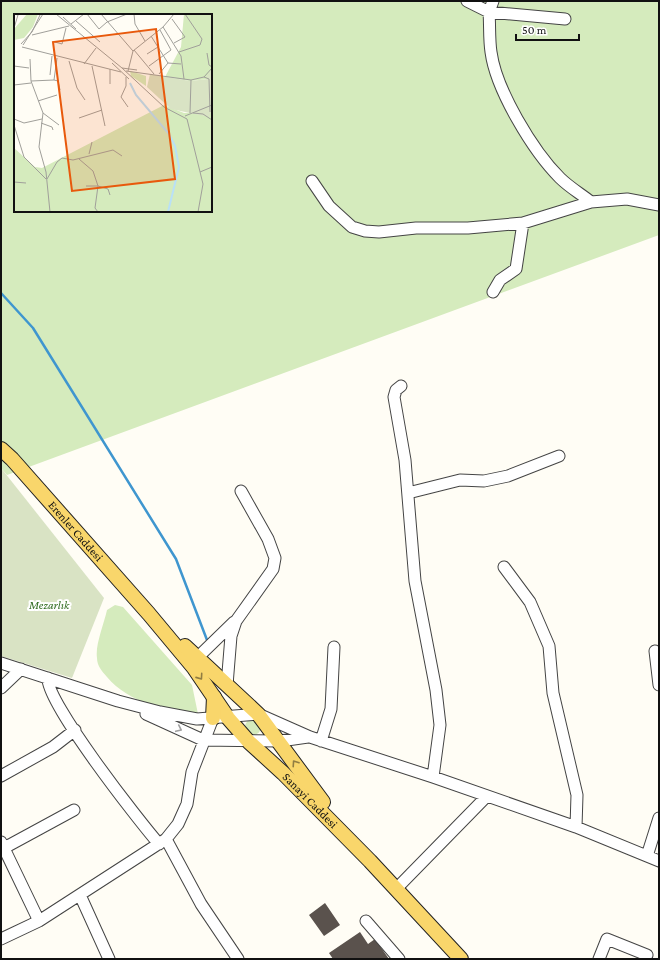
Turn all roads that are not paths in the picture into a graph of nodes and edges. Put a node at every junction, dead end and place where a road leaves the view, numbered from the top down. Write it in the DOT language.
graph roads {
  1 [pos="467,1"];
  2 [pos="493,1"];
  3 [pos="489,12"];
  4 [pos="565,18"];
  5 [pos="312,181"];
  6 [pos="592,202"];
  7 [pos="659,205"];
  8 [pos="523,223"];
  9 [pos="493,292"];
  10 [pos="401,386"];
  11 [pos="1,449"];
  12 [pos="559,456"];
  13 [pos="241,491"];
  14 [pos="408,493"];
  15 [pos="504,567"];
  16 [pos="149,614"];
  17 [pos="236,621"];
  18 [pos="334,647"];
  19 [pos="655,651"];
  20 [pos="197,658"];
  21 [pos="1,663"];
  22 [pos="21,669"];
  23 [pos="48,678"];
  24 [pos="227,685"];
  25 [pos="659,685"];
  26 [pos="1,688"];
  27 [pos="214,697"];
  28 [pos="118,701"];
  29 [pos="258,714"];
  30 [pos="213,718"];
  31 [pos="228,718"];
  32 [pos="75,730"];
  33 [pos="310,737"];
  34 [pos="203,740"];
  35 [pos="321,740"];
  36 [pos="280,741"];
  37 [pos="249,742"];
  38 [pos="1,776"];
  39 [pos="433,777"];
  40 [pos="486,796"];
  41 [pos="74,810"];
  42 [pos="659,818"];
  43 [pos="576,827"];
  44 [pos="162,841"];
  45 [pos="3,845"];
  46 [pos="647,856"];
  47 [pos="370,861"];
  48 [pos="659,861"];
  49 [pos="396,889"];
  50 [pos="80,895"];
  51 [pos="39,921"];
  52 [pos="366,921"];
  53 [pos="1,939"];
  54 [pos="647,955"];
  55 [pos="109,959"];
  56 [pos="238,959"];
  57 [pos="399,959"];
  58 [pos="461,959"];
  59 [pos="599,959"];
  1 -- 3 [label="street"];
  2 -- 3 [label="street"];
  3 -- 4 [label="street"];
  3 -- 6 [label="street"];
  5 -- 8 [label="street"];
  6 -- 7 [label="street"];
  6 -- 8 [label="street"];
  8 -- 9 [label="street"];
  10 -- 14 [label="street"];
  11 -- 16 [label="main road, Erenler Caddesi"];
  12 -- 14 [label="street"];
  13 -- 17 [label="street"];
  14 -- 39 [label="street"];
  15 -- 43 [label="street"];
  16 -- 20 [label="main road, Erenler Caddesi"];
  16 -- 27 [label="main road, Erenler Caddesi, one-way"];
  17 -- 20 [label="street"];
  17 -- 24 [label="street"];
  18 -- 35 [label="street"];
  19 -- 25 [label="street"];
  20 -- 24 [label="main road, Erenler Caddesi"];
  21 -- 22 [label="street"];
  22 -- 23 [label="street"];
  22 -- 26 [label="street"];
  23 -- 28 [label="street"];
  23 -- 32 [label="street"];
  24 -- 29 [label="main road, Erenler Caddesi"];
  27 -- 30 [label="main road"];
  27 -- 31 [label="main road, Erenler Caddesi"];
  28 -- 30 [label="street"];
  28 -- 34 [label="street, one-way"];
  29 -- 31 [label="street"];
  29 -- 33 [label="street"];
  29 -- 36 [label="main road, Sanayi Caddesi"];
  30 -- 31 [label="street"];
  30 -- 34 [label="street"];
  31 -- 37 [label="main road, Erenler Caddesi"];
  32 -- 38 [label="street"];
  32 -- 44 [label="street"];
  33 -- 35 [label="street"];
  33 -- 36 [label="street"];
  34 -- 37 [label="street"];
  34 -- 44 [label="street"];
  35 -- 39 [label="street"];
  36 -- 37 [label="street"];
  47 -- 36 [label="main road, Sanayi Caddesi, one-way"];
  37 -- 47 [label="main road, Sanayi Caddesi"];
  39 -- 40 [label="street"];
  40 -- 43 [label="street"];
  40 -- 49 [label="street"];
  41 -- 45 [label="street"];
  42 -- 46 [label="street"];
  43 -- 46 [label="street"];
  44 -- 50 [label="street"];
  44 -- 56 [label="street"];
  45 -- 51 [label="street"];
  46 -- 48 [label="street"];
  47 -- 49 [label="main road, Sanayi Caddesi"];
  49 -- 58 [label="main road, Sanayi Caddesi"];
  50 -- 51 [label="street"];
  50 -- 55 [label="street"];
  51 -- 53 [label="street"];
  52 -- 57 [label="street"];
  54 -- 59 [label="street"];
}
